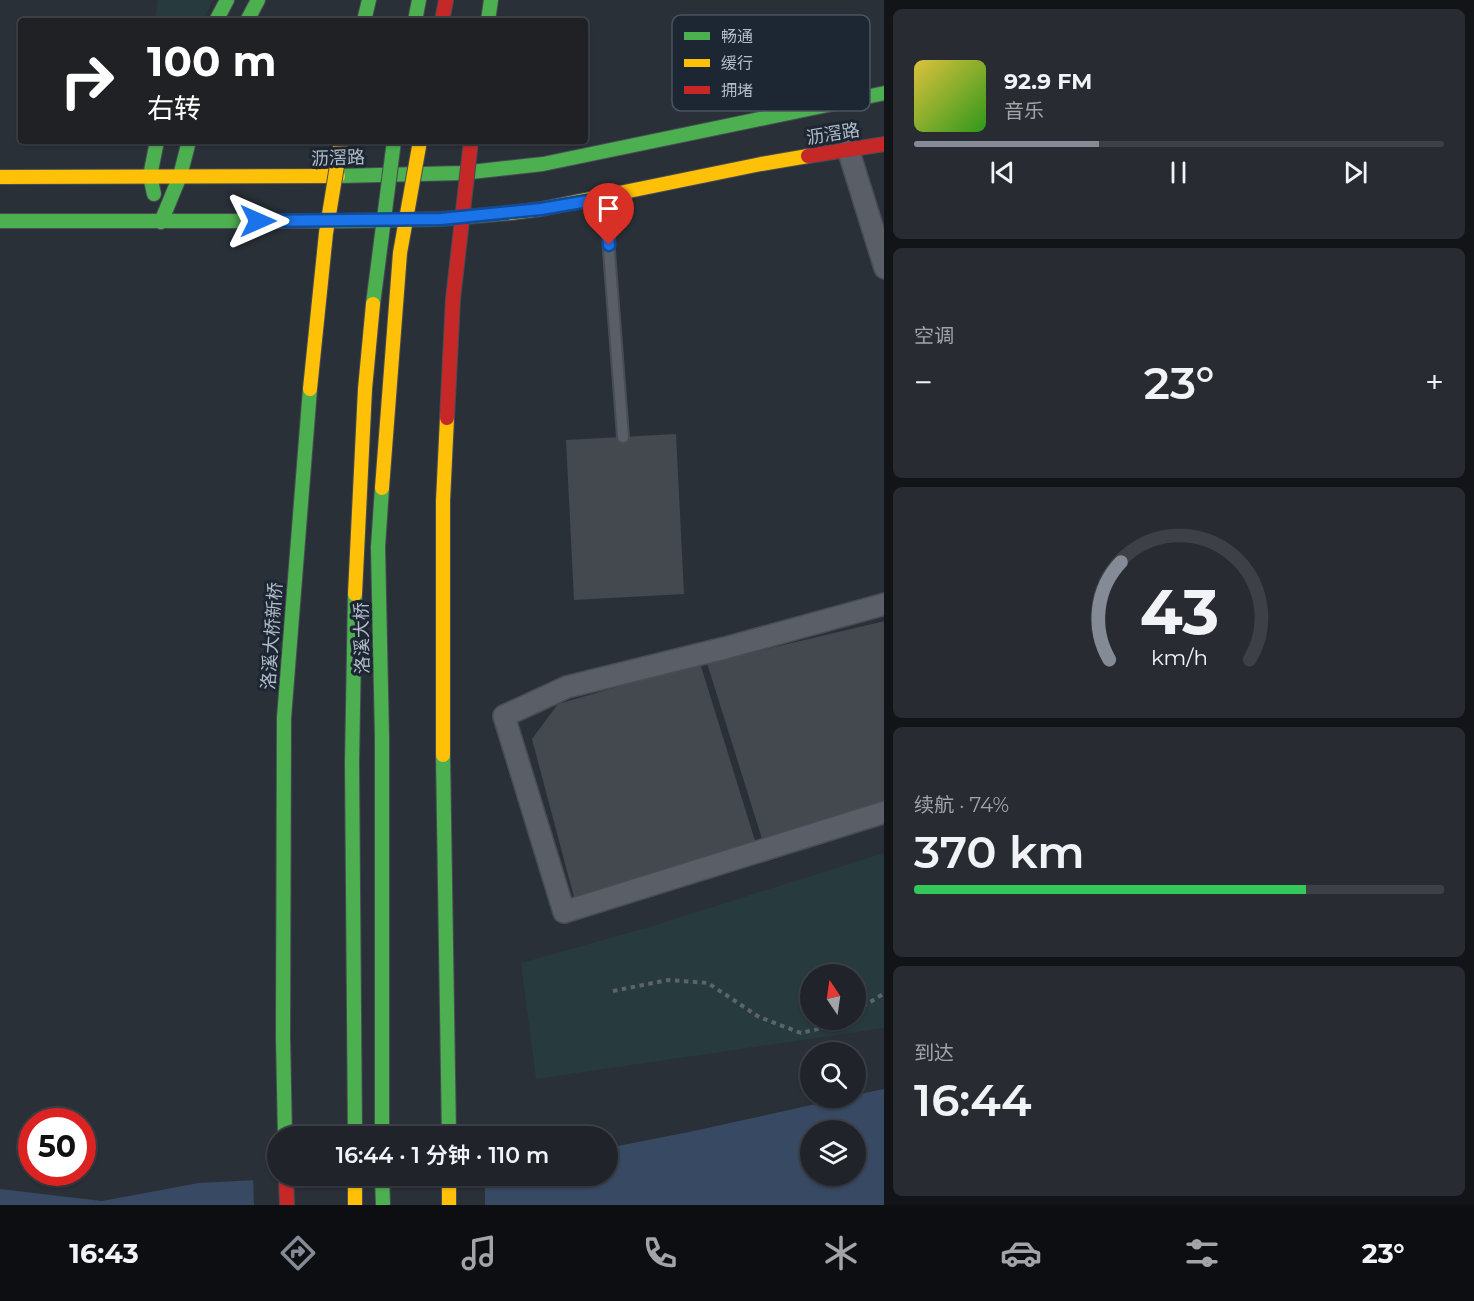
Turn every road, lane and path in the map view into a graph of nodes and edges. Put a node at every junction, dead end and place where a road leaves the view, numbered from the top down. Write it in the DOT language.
graph roads {
  1 [pos="227,0"];
  2 [pos="258,0"];
  3 [pos="369,0"];
  4 [pos="419,0"];
  5 [pos="446,0"];
  6 [pos="491,0"];
  7 [pos="218,18"];
  8 [pos="249,18"];
  9 [pos="365,18"];
  10 [pos="416,18"];
  11 [pos="443,18"];
  12 [pos="488,18"];
  13 [pos="792,111"];
  14 [pos="156,144"];
  15 [pos="188,144"];
  16 [pos="341,144"];
  17 [pos="394,144"];
  18 [pos="419,144"];
  19 [pos="471,144"];
  20 [pos="884,144"];
  21 [pos="848,149"];
  22 [pos="150,176"];
  23 [pos="180,176"];
  24 [pos="0,177"];
  25 [pos="605,198"];
  26 [pos="0,221"];
  27 [pos="161,222"];
  28 [pos="884,265"];
  29 [pos="623,437"];
  30 [pos="884,604"];
  31 [pos="884,812"];
  32 [pos="613,991"];
  33 [pos="884,994"];
  34 [pos="866,1004"];
  35 [pos="814,1030"];
  36 [pos="285,1126"];
  37 [pos="354,1126"];
  38 [pos="382,1126"];
  39 [pos="448,1126"];
  40 [pos="286,1186"];
  41 [pos="355,1186"];
  42 [pos="382,1186"];
  43 [pos="449,1186"];
  44 [pos="287,1205"];
  45 [pos="355,1205"];
  46 [pos="382,1205"];
  47 [pos="449,1205"];
  1 -- 7 [label="main road"];
  2 -- 8 [label="main road"];
  3 -- 9 [label="main road"];
  4 -- 10 [label="main road"];
  5 -- 11 [label="main road"];
  6 -- 12 [label="main road"];
  13 -- 23 [label="main road, 沥滘路"];
  14 -- 22 [label="main road"];
  15 -- 23 [label="main road"];
  16 -- 36 [label="main road, 洛溪大桥新桥, bridge"];
  17 -- 37 [label="main road, 洛溪大桥, bridge"];
  18 -- 38 [label="main road, 洛溪大桥, bridge"];
  19 -- 39 [label="main road, bridge"];
  20 -- 21 [label="main road, 沥滘路"];
  21 -- 25 [label="main road, 沥滘路"];
  21 -- 28 [label="street"];
  22 -- 23 [label="main road, 沥滘路"];
  22 -- 24 [label="main road, 沥滘路"];
  22 -- 27 [label="main road"];
  23 -- 27 [label="main road"];
  25 -- 27 [label="main road, 沥滘路"];
  25 -- 29 [label="lane"];
  26 -- 27 [label="main road, 沥滘路"];
  30 -- 31 [label="street"];
  32 -- 35 [label="path"];
  33 -- 34 [label="path"];
  40 -- 44 [label="main road"];
  41 -- 45 [label="main road"];
  42 -- 46 [label="main road"];
  43 -- 47 [label="main road"];
}
